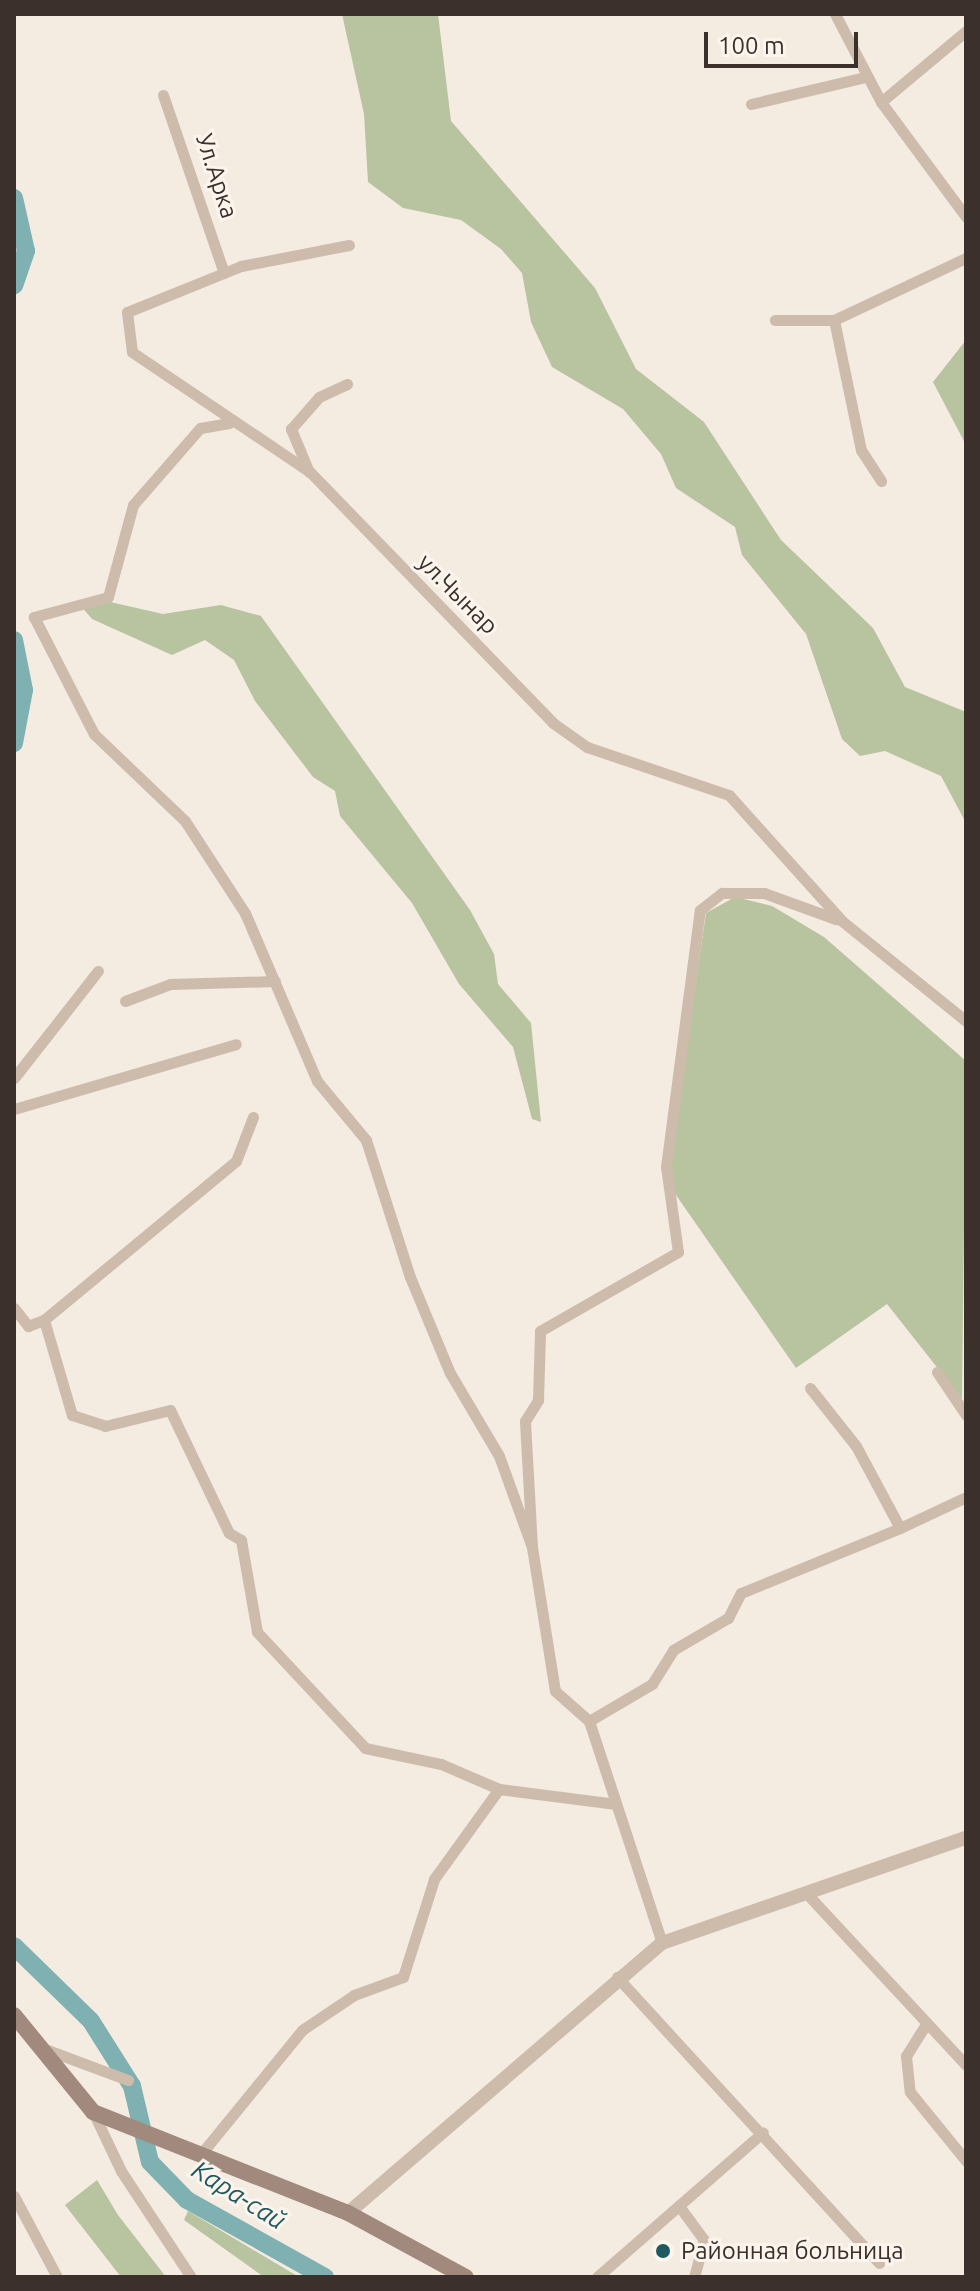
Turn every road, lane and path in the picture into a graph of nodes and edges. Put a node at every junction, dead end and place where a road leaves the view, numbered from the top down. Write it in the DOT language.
graph roads {
  1 [pos="835,14"];
  2 [pos="966,31"];
  3 [pos="865,77"];
  4 [pos="163,95"];
  5 [pos="881,102"];
  6 [pos="751,104"];
  7 [pos="966,217"];
  8 [pos="349,245"];
  9 [pos="966,258"];
  10 [pos="224,273"];
  11 [pos="775,320"];
  12 [pos="834,320"];
  13 [pos="347,384"];
  14 [pos="229,423"];
  15 [pos="310,472"];
  16 [pos="881,481"];
  17 [pos="842,921"];
  18 [pos="98,971"];
  19 [pos="275,981"];
  20 [pos="125,1001"];
  21 [pos="966,1021"];
  22 [pos="236,1044"];
  23 [pos="14,1078"];
  24 [pos="14,1109"];
  25 [pos="253,1117"];
  26 [pos="14,1308"];
  27 [pos="44,1320"];
  28 [pos="937,1372"];
  29 [pos="810,1388"];
  30 [pos="966,1415"];
  31 [pos="966,1497"];
  32 [pos="900,1528"];
  33 [pos="532,1547"];
  34 [pos="589,1721"];
  35 [pos="499,1789"];
  36 [pos="616,1804"];
  37 [pos="966,1838"];
  38 [pos="808,1895"];
  39 [pos="662,1943"];
  40 [pos="617,1977"];
  41 [pos="14,2015"];
  42 [pos="926,2024"];
  43 [pos="41,2048"];
  44 [pos="966,2065"];
  45 [pos="128,2080"];
  46 [pos="93,2112"];
  47 [pos="763,2132"];
  48 [pos="193,2151"];
  49 [pos="966,2161"];
  50 [pos="14,2196"];
  51 [pos="679,2206"];
  52 [pos="348,2213"];
  53 [pos="879,2263"];
  54 [pos="57,2277"];
  55 [pos="191,2277"];
  56 [pos="466,2277"];
  57 [pos="597,2277"];
  58 [pos="694,2277"];
  1 -- 3 [label="street"];
  2 -- 5 [label="street"];
  3 -- 5 [label="street"];
  3 -- 6 [label="street"];
  4 -- 10 [label="street, Ул.Арка"];
  5 -- 7 [label="street"];
  8 -- 10 [label="street, ул.Чынар"];
  9 -- 12 [label="street"];
  10 -- 14 [label="street, ул.Чынар"];
  11 -- 12 [label="street"];
  12 -- 16 [label="street"];
  13 -- 15 [label="street"];
  14 -- 15 [label="street, ул.Чынар"];
  14 -- 19 [label="street"];
  15 -- 17 [label="street, ул.Чынар"];
  17 -- 21 [label="street, ул.Чынар"];
  17 -- 33 [label="street"];
  18 -- 23 [label="street"];
  19 -- 20 [label="street"];
  19 -- 33 [label="street"];
  22 -- 24 [label="street"];
  25 -- 27 [label="street"];
  26 -- 27 [label="street"];
  27 -- 35 [label="street"];
  28 -- 30 [label="street"];
  29 -- 32 [label="street"];
  31 -- 32 [label="street"];
  32 -- 34 [label="street"];
  33 -- 34 [label="street"];
  34 -- 36 [label="street"];
  35 -- 36 [label="street"];
  35 -- 48 [label="street"];
  36 -- 39 [label="street"];
  37 -- 38 [label="street"];
  38 -- 39 [label="street"];
  38 -- 42 [label="street"];
  39 -- 40 [label="street"];
  40 -- 47 [label="street"];
  40 -- 52 [label="street"];
  41 -- 43 [label="main road"];
  42 -- 44 [label="street"];
  42 -- 49 [label="street"];
  43 -- 45 [label="street"];
  43 -- 46 [label="main road"];
  46 -- 48 [label="main road"];
  46 -- 55 [label="street"];
  47 -- 51 [label="street"];
  47 -- 53 [label="street"];
  48 -- 52 [label="main road"];
  50 -- 54 [label="street"];
  51 -- 57 [label="street"];
  51 -- 58 [label="street"];
  52 -- 56 [label="main road"];
}
